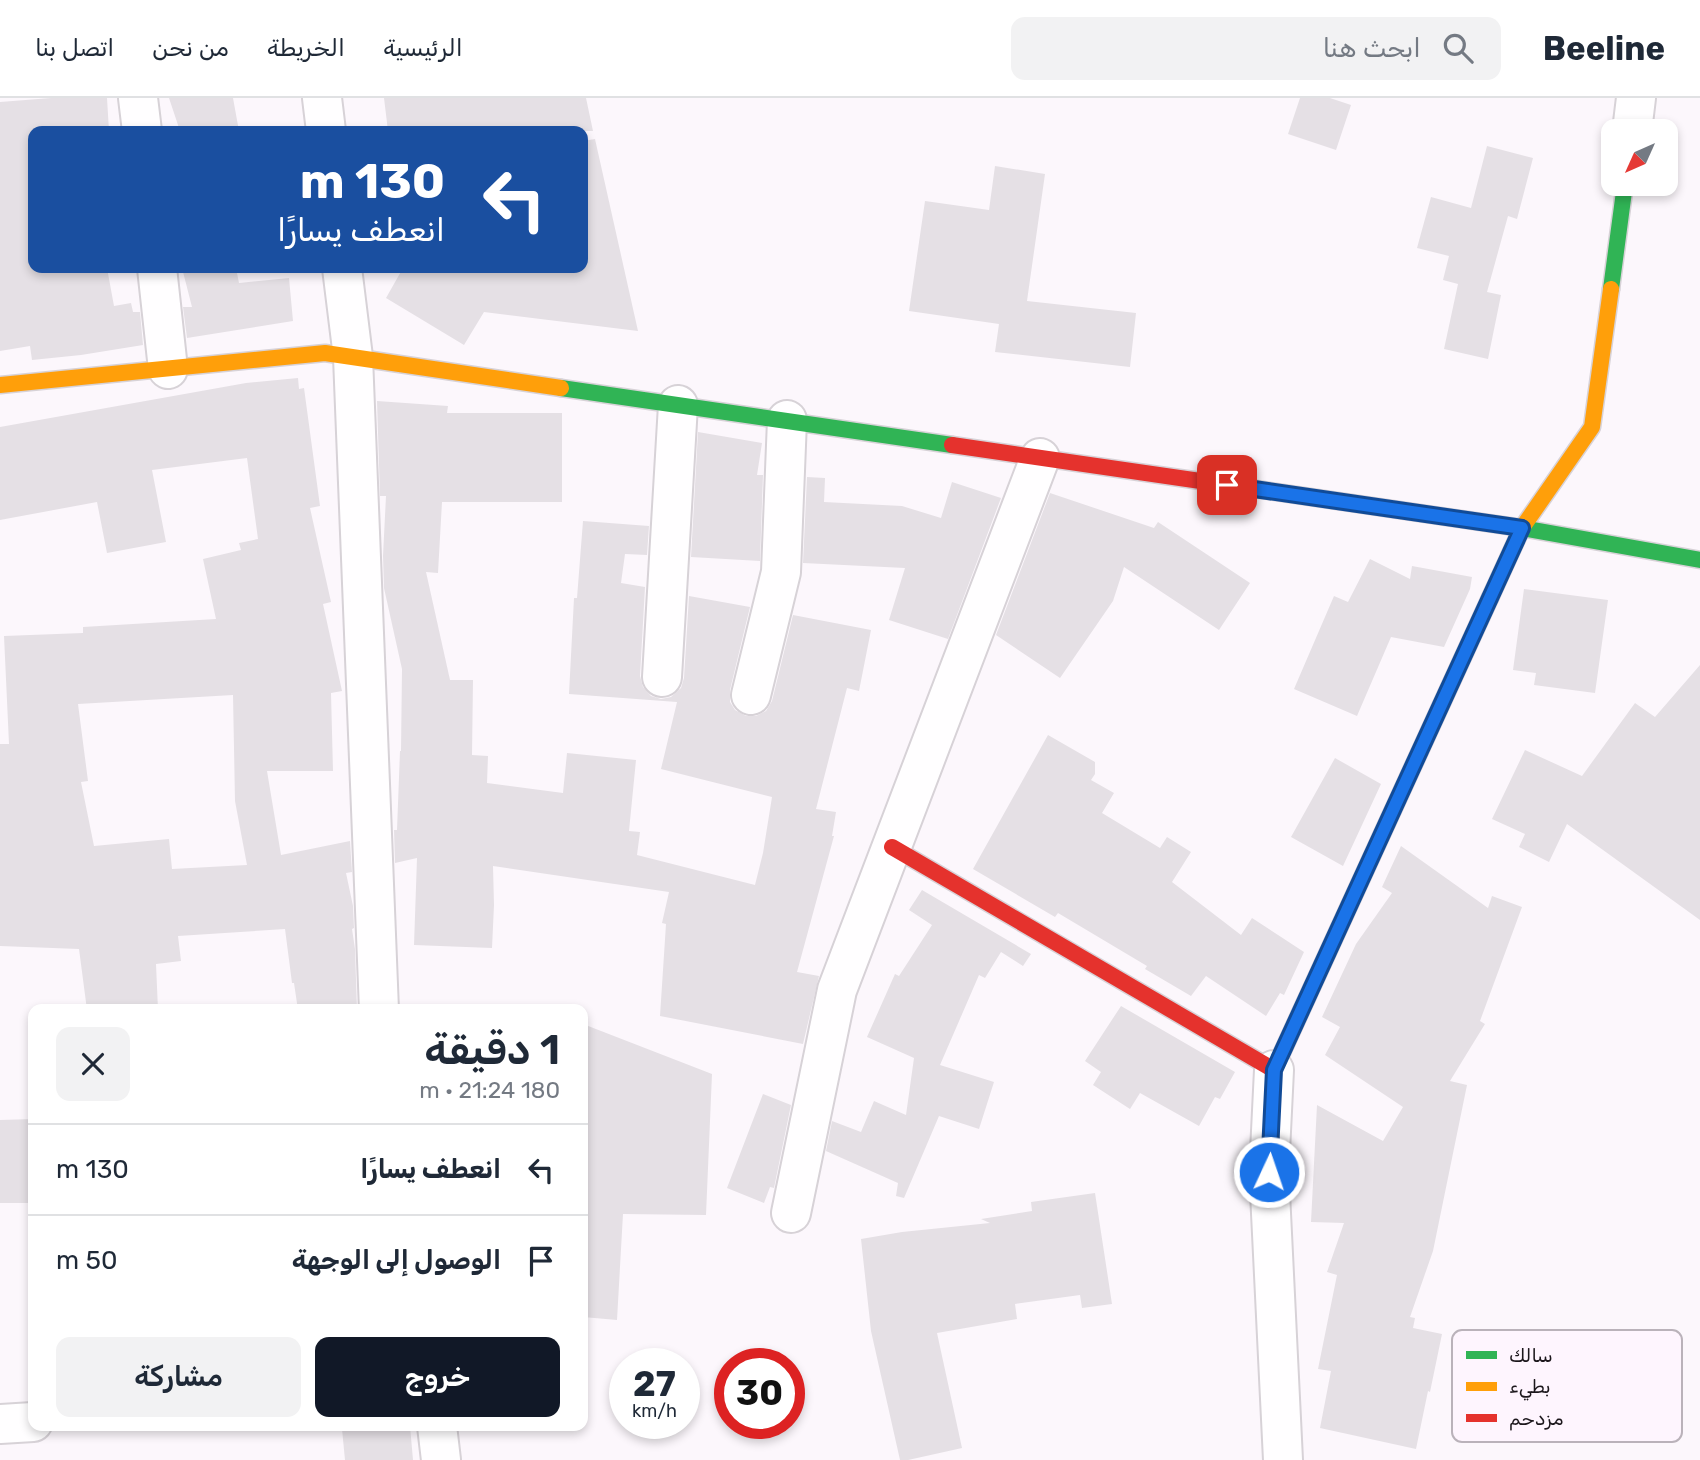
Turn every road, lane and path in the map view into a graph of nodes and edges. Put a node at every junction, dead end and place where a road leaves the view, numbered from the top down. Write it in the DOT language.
graph roads {
  1 [pos="138,98"];
  2 [pos="322,98"];
  3 [pos="1636,98"];
  4 [pos="1633,119"];
  5 [pos="141,126"];
  6 [pos="325,126"];
  7 [pos="1623,196"];
  8 [pos="158,273"];
  9 [pos="343,273"];
  10 [pos="353,357"];
  11 [pos="168,369"];
  12 [pos="0,384"];
  13 [pos="678,405"];
  14 [pos="787,421"];
  15 [pos="1040,457"];
  16 [pos="1522,528"];
  17 [pos="1700,560"];
  18 [pos="662,677"];
  19 [pos="751,695"];
  20 [pos="892,847"];
  21 [pos="379,1004"];
  22 [pos="1274,1070"];
  23 [pos="791,1213"];
  24 [pos="28,1422"];
  25 [pos="0,1424"];
  26 [pos="437,1431"];
  27 [pos="441,1460"];
  28 [pos="1283,1460"];
  1 -- 5 [label="street"];
  2 -- 6 [label="street"];
  3 -- 4 [label="street"];
  7 -- 16 [label="street"];
  8 -- 11 [label="street"];
  9 -- 10 [label="street"];
  10 -- 11 [label="street"];
  10 -- 13 [label="street"];
  10 -- 21 [label="street"];
  11 -- 12 [label="street"];
  13 -- 14 [label="street"];
  13 -- 18 [label="street"];
  14 -- 15 [label="street"];
  14 -- 19 [label="street"];
  15 -- 16 [label="street"];
  15 -- 20 [label="street"];
  16 -- 17 [label="street"];
  16 -- 22 [label="street"];
  20 -- 22 [label="street"];
  20 -- 23 [label="street"];
  22 -- 28 [label="street"];
  24 -- 25 [label="street"];
  26 -- 27 [label="street"];
}
